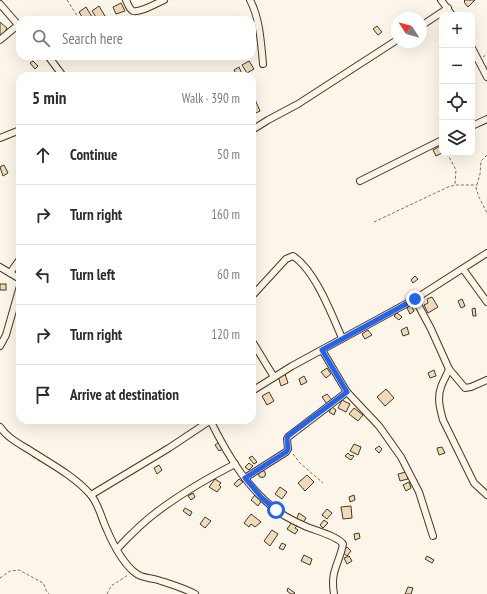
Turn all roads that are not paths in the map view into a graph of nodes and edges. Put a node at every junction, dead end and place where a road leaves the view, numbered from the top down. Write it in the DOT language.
graph roads {
  1 [pos="126,0"];
  2 [pos="164,0"];
  3 [pos="250,0"];
  4 [pos="441,0"];
  5 [pos="0,4"];
  6 [pos="448,8"];
  7 [pos="450,12"];
  8 [pos="256,16"];
  9 [pos="256,17"];
  10 [pos="427,22"];
  11 [pos="16,23"];
  12 [pos="16,28"];
  13 [pos="0,40"];
  14 [pos="391,44"];
  15 [pos="475,54"];
  16 [pos="51,60"];
  17 [pos="263,64"];
  18 [pos="61,72"];
  19 [pos="487,77"];
  20 [pos="487,118"];
  21 [pos="475,124"];
  22 [pos="256,128"];
  23 [pos="16,132"];
  24 [pos="0,138"];
  25 [pos="439,142"];
  26 [pos="360,181"];
  27 [pos="487,253"];
  28 [pos="16,265"];
  29 [pos="0,267"];
  30 [pos="463,269"];
  31 [pos="10,273"];
  32 [pos="16,277"];
  33 [pos="256,292"];
  34 [pos="415,299"];
  35 [pos="16,300"];
  36 [pos="487,302"];
  37 [pos="342,338"];
  38 [pos="0,346"];
  39 [pos="256,348"];
  40 [pos="322,350"];
  41 [pos="449,369"];
  42 [pos="274,378"];
  43 [pos="487,380"];
  44 [pos="256,389"];
  45 [pos="347,392"];
  46 [pos="205,424"];
  47 [pos="213,424"];
  48 [pos="0,427"];
  49 [pos="235,464"];
  50 [pos="245,478"];
  51 [pos="91,495"];
  52 [pos="487,495"];
  53 [pos="433,536"];
  54 [pos="117,549"];
  55 [pos="195,594"];
  56 [pos="334,594"];
  1 -- 2 [label="street"];
  3 -- 8 [label="street"];
  4 -- 6 [label="street"];
  5 -- 11 [label="street"];
  6 -- 7 [label="street"];
  6 -- 10 [label="street"];
  9 -- 17 [label="street"];
  12 -- 13 [label="street"];
  14 -- 22 [label="street"];
  15 -- 19 [label="street"];
  16 -- 18 [label="street"];
  20 -- 21 [label="street"];
  23 -- 24 [label="street"];
  25 -- 26 [label="street"];
  27 -- 30 [label="street"];
  28 -- 31 [label="street"];
  29 -- 31 [label="street"];
  30 -- 34 [label="street"];
  30 -- 36 [label="street"];
  31 -- 32 [label="street"];
  33 -- 37 [label="street"];
  34 -- 37 [label="street"];
  34 -- 41 [label="street"];
  35 -- 38 [label="street"];
  37 -- 40 [label="street"];
  39 -- 42 [label="street"];
  40 -- 42 [label="street"];
  40 -- 45 [label="street"];
  41 -- 43 [label="street"];
  41 -- 52 [label="street"];
  42 -- 44 [label="street"];
  45 -- 50 [label="street"];
  45 -- 53 [label="street"];
  46 -- 51 [label="street"];
  47 -- 49 [label="street"];
  48 -- 51 [label="street"];
  49 -- 50 [label="street"];
  49 -- 54 [label="street"];
  50 -- 56 [label="street"];
  51 -- 54 [label="street"];
  54 -- 55 [label="street"];
}
